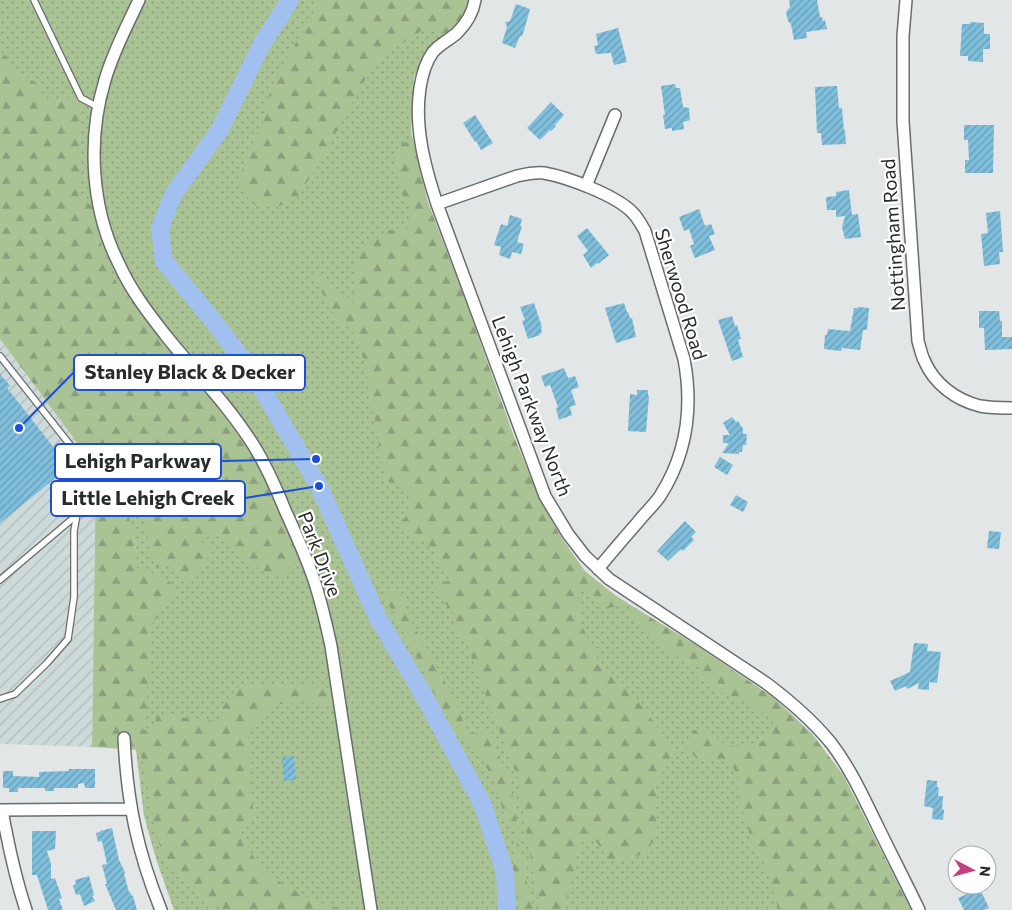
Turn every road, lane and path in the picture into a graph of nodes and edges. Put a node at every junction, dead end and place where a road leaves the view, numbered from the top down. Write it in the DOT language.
graph roads {
  1 [pos="34,0"];
  2 [pos="139,0"];
  3 [pos="475,0"];
  4 [pos="906,0"];
  5 [pos="98,107"];
  6 [pos="615,115"];
  7 [pos="586,186"];
  8 [pos="437,204"];
  9 [pos="0,356"];
  10 [pos="1012,408"];
  11 [pos="78,514"];
  12 [pos="598,569"];
  13 [pos="0,580"];
  14 [pos="0,700"];
  15 [pos="124,738"];
  16 [pos="131,809"];
  17 [pos="1,810"];
  18 [pos="26,910"];
  19 [pos="161,910"];
  20 [pos="371,910"];
  21 [pos="919,910"];
  1 -- 5 [label="lane"];
  2 -- 5 [label="street, Park Drive"];
  3 -- 8 [label="street, Lehigh Parkway North"];
  4 -- 10 [label="street, Nottingham Road"];
  5 -- 20 [label="street, Park Drive"];
  6 -- 7 [label="street"];
  7 -- 8 [label="street, Sherwood Road"];
  7 -- 12 [label="street, Sherwood Road"];
  8 -- 12 [label="street, Lehigh Parkway North"];
  9 -- 11 [label="lane"];
  11 -- 13 [label="lane"];
  11 -- 14 [label="lane"];
  12 -- 21 [label="street, Lehigh Parkway North"];
  15 -- 16 [label="street"];
  16 -- 17 [label="street"];
  16 -- 19 [label="street"];
  17 -- 18 [label="street"];
}
